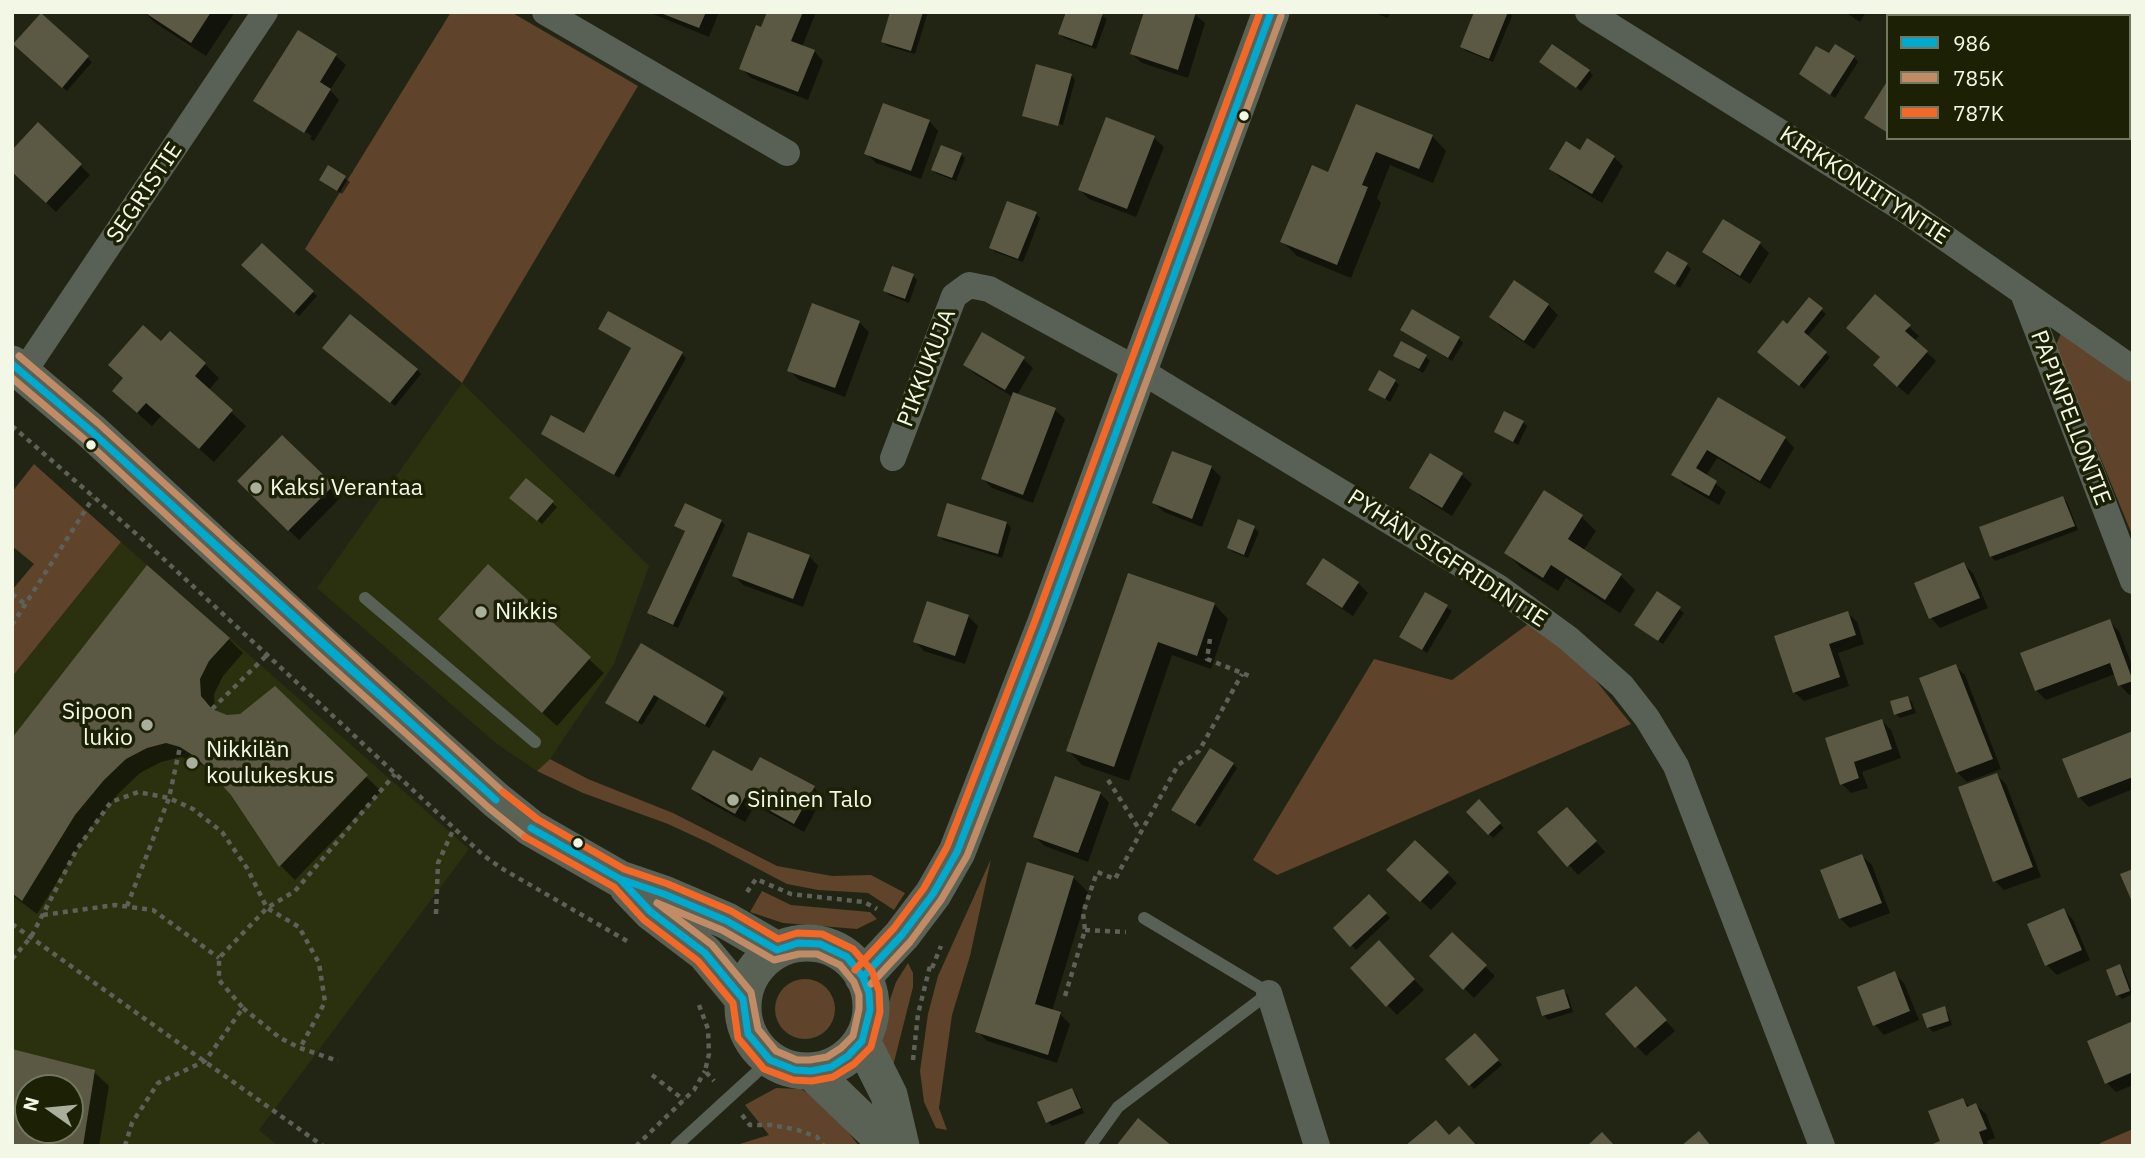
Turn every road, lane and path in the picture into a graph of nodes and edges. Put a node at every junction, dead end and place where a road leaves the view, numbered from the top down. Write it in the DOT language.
graph roads {
  1 [pos="265,12"];
  2 [pos="545,12"];
  3 [pos="1270,12"];
  4 [pos="1588,12"];
  5 [pos="787,153"];
  6 [pos="969,285"];
  7 [pos="2023,293"];
  8 [pos="18,369"];
  9 [pos="2133,369"];
  10 [pos="1139,371"];
  11 [pos="12,426"];
  12 [pos="893,458"];
  13 [pos="93,498"];
  14 [pos="2133,581"];
  15 [pos="12,594"];
  16 [pos="365,598"];
  17 [pos="25,604"];
  18 [pos="12,625"];
  19 [pos="1210,639"];
  20 [pos="267,656"];
  21 [pos="1242,674"];
  22 [pos="1251,677"];
  23 [pos="212,709"];
  24 [pos="535,742"];
  25 [pos="180,747"];
  26 [pos="395,774"];
  27 [pos="1108,780"];
  28 [pos="169,798"];
  29 [pos="454,828"];
  30 [pos="1141,832"];
  31 [pos="620,880"];
  32 [pos="127,906"];
  33 [pos="267,908"];
  34 [pos="436,914"];
  35 [pos="42,915"];
  36 [pos="1144,918"];
  37 [pos="12,923"];
  38 [pos="31,937"];
  39 [pos="634,945"];
  40 [pos="777,950"];
  41 [pos="219,958"];
  42 [pos="12,959"];
  43 [pos="863,977"];
  44 [pos="1269,993"];
  45 [pos="1065,996"];
  46 [pos="743,999"];
  47 [pos="698,1003"];
  48 [pos="243,1008"];
  49 [pos="862,1041"];
  50 [pos="300,1048"];
  51 [pos="770,1060"];
  52 [pos="205,1061"];
  53 [pos="338,1061"];
  54 [pos="705,1071"];
  55 [pos="811,1071"];
  56 [pos="652,1075"];
  57 [pos="729,1098"];
  58 [pos="684,1100"];
  59 [pos="125,1146"];
  60 [pos="323,1146"];
  61 [pos="636,1146"];
  62 [pos="676,1146"];
  63 [pos="824,1146"];
  64 [pos="889,1146"];
  65 [pos="901,1146"];
  66 [pos="1090,1146"];
  67 [pos="1317,1146"];
  68 [pos="1822,1146"];
  1 -- 8 [label="street, SEGRISTIE"];
  2 -- 5 [label="street"];
  3 -- 10 [label="street"];
  4 -- 7 [label="street, KIRKKONIITYNTIE"];
  6 -- 10 [label="street, PYHÄN SIGFRIDINTIE"];
  6 -- 12 [label="street, PIKKUKUJA"];
  7 -- 9 [label="street, KIRKKONIITYNTIE"];
  7 -- 14 [label="street, PAPINPELLONTIE"];
  8 -- 31 [label="street"];
  10 -- 43 [label="street"];
  10 -- 68 [label="street, PYHÄN SIGFRIDINTIE"];
  11 -- 13 [label="path"];
  13 -- 17 [label="path"];
  13 -- 20 [label="path"];
  15 -- 17 [label="path"];
  16 -- 24 [label="lane"];
  17 -- 18 [label="path"];
  19 -- 21 [label="path"];
  20 -- 23 [label="path"];
  20 -- 26 [label="path"];
  21 -- 22 [label="path"];
  21 -- 30 [label="path"];
  25 -- 28 [label="path"];
  26 -- 29 [label="path"];
  26 -- 33 [label="path"];
  27 -- 30 [label="path"];
  28 -- 32 [label="path"];
  28 -- 33 [label="path"];
  28 -- 35 [label="path"];
  29 -- 34 [label="path"];
  29 -- 39 [label="path"];
  30 -- 45 [label="path"];
  31 -- 40 [label="street"];
  31 -- 46 [label="street"];
  32 -- 35 [label="path"];
  32 -- 41 [label="path"];
  33 -- 41 [label="path"];
  33 -- 50 [label="path"];
  35 -- 38 [label="path"];
  36 -- 44 [label="lane"];
  37 -- 38 [label="path"];
  38 -- 42 [label="path"];
  38 -- 52 [label="path"];
  40 -- 43 [label="street"];
  40 -- 46 [label="street"];
  41 -- 48 [label="path"];
  43 -- 49 [label="street"];
  44 -- 66 [label="lane"];
  44 -- 67 [label="street"];
  46 -- 51 [label="street"];
  47 -- 54 [label="path"];
  48 -- 50 [label="path"];
  48 -- 52 [label="path"];
  49 -- 55 [label="street"];
  49 -- 65 [label="street"];
  50 -- 53 [label="path"];
  51 -- 55 [label="street"];
  51 -- 57 [label="lane"];
  52 -- 59 [label="path"];
  52 -- 60 [label="path"];
  54 -- 57 [label="path"];
  54 -- 58 [label="path"];
  55 -- 64 [label="street"];
  56 -- 58 [label="path"];
  57 -- 62 [label="lane"];
  57 -- 63 [label="path"];
  58 -- 61 [label="path"];
}
